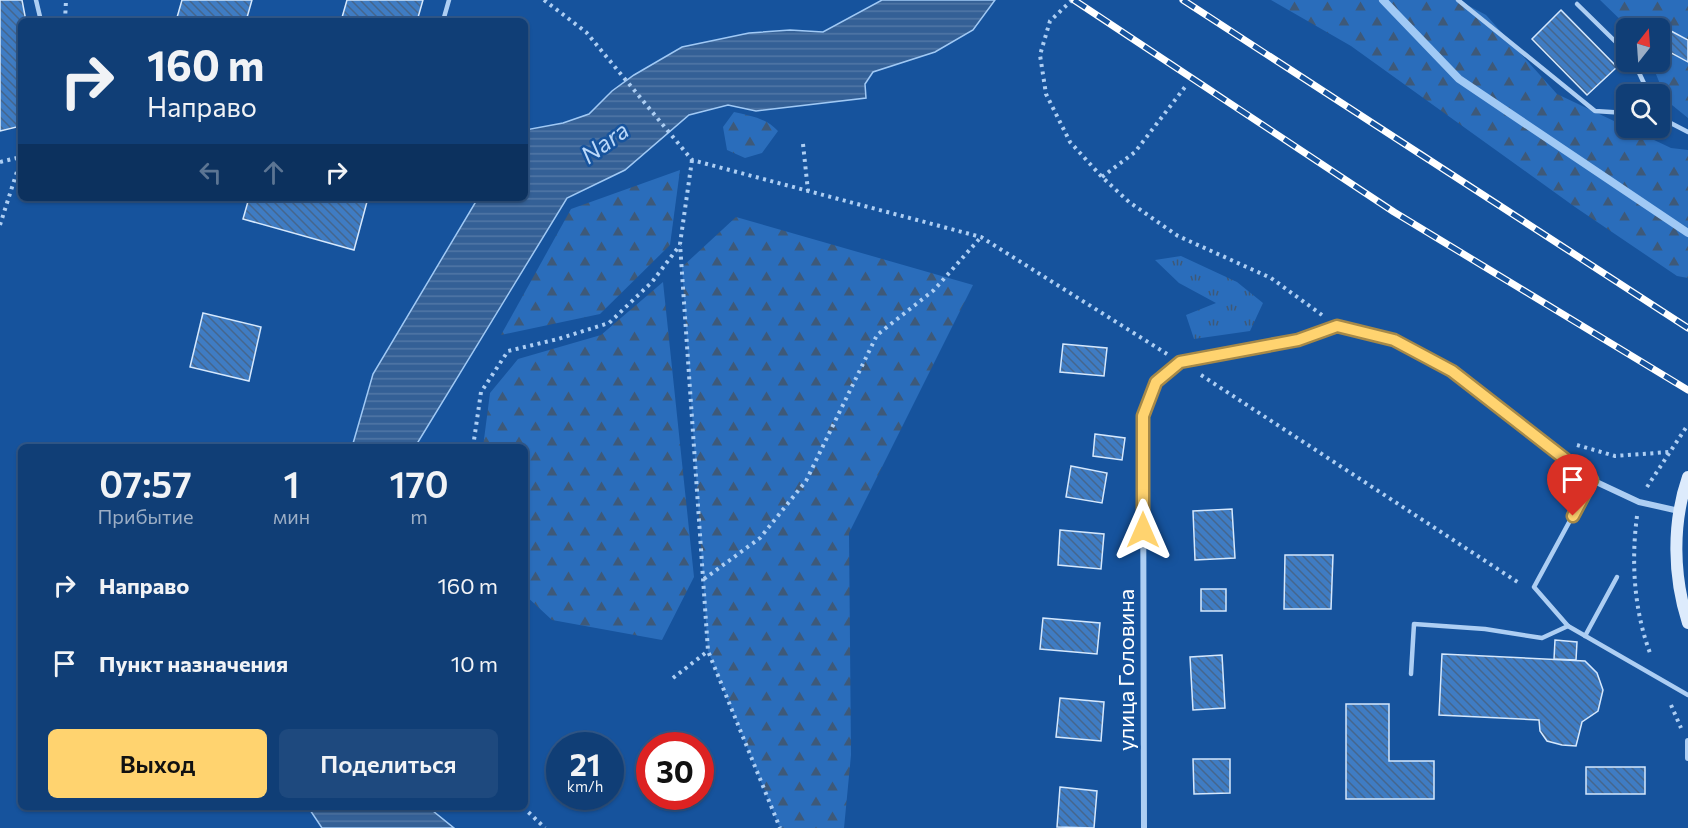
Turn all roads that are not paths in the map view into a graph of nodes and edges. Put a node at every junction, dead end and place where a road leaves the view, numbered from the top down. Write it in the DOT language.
graph roads {
  1 [pos="36,0"];
  2 [pos="448,0"];
  3 [pos="1458,0"];
  4 [pos="1577,4"];
  5 [pos="39,18"];
  6 [pos="444,18"];
  7 [pos="1616,42"];
  8 [pos="1616,112"];
  9 [pos="1670,123"];
  10 [pos="1688,132"];
  11 [pos="1688,477"];
  12 [pos="1592,480"];
  13 [pos="1679,511"];
  14 [pos="1617,577"];
  15 [pos="1688,623"];
  16 [pos="1568,626"];
  17 [pos="1585,636"];
  18 [pos="1411,674"];
  19 [pos="1688,694"];
  20 [pos="1688,741"];
  21 [pos="1688,758"];
  22 [pos="1144,828"];
  1 -- 5 [label="lane"];
  2 -- 6 [label="lane"];
  3 -- 8 [label="lane"];
  4 -- 7 [label="lane"];
  9 -- 10 [label="lane"];
  11 -- 13 [label="main road"];
  12 -- 13 [label="street"];
  12 -- 16 [label="lane"];
  12 -- 22 [label="street, улица Головина"];
  13 -- 15 [label="main road"];
  14 -- 17 [label="lane"];
  16 -- 17 [label="lane"];
  16 -- 18 [label="lane"];
  17 -- 19 [label="lane"];
  20 -- 21 [label="street"];
}
